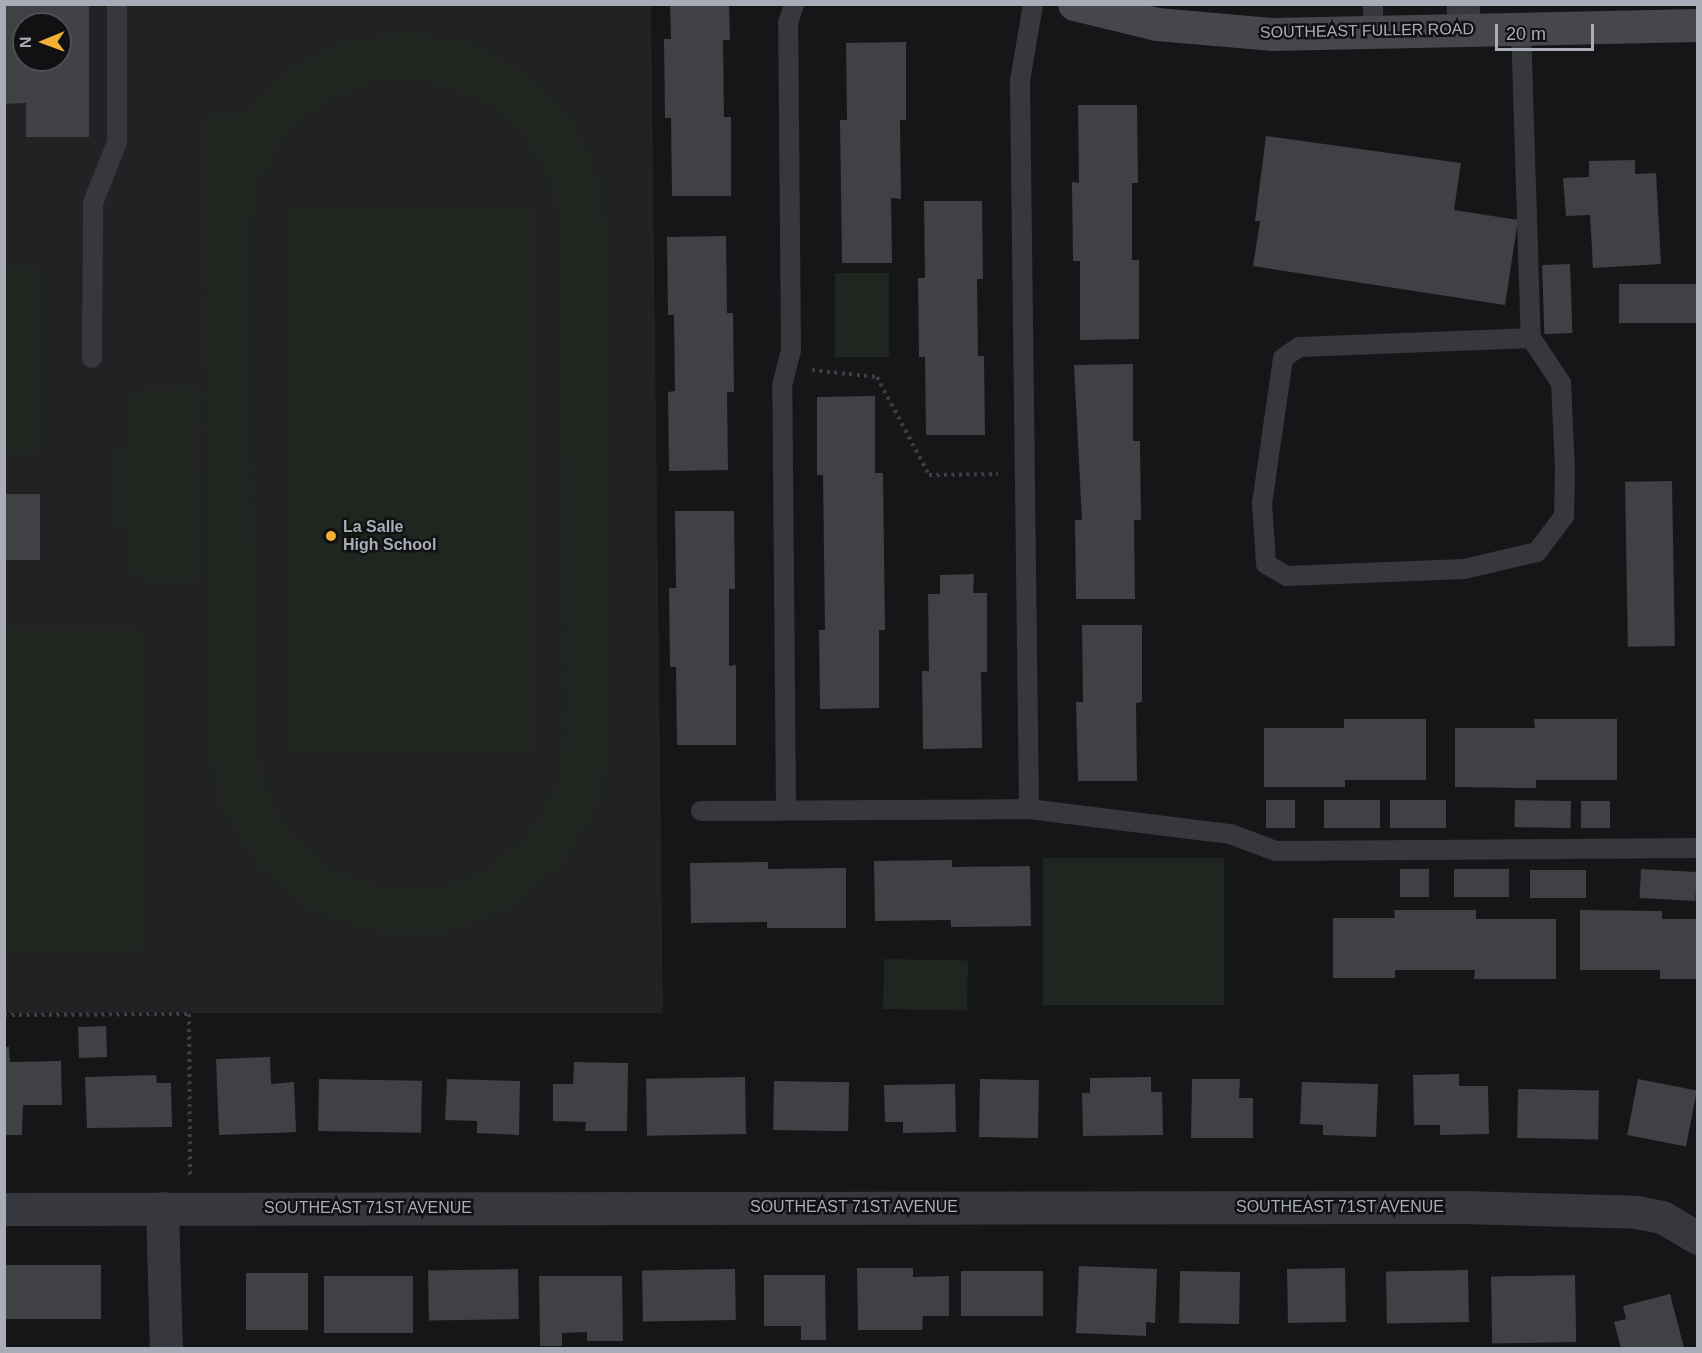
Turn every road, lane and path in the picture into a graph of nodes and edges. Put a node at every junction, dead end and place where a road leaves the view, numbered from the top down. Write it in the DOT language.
graph roads {
  1 [pos="117,4"];
  2 [pos="794,4"];
  3 [pos="1033,4"];
  4 [pos="1074,4"];
  5 [pos="1463,17"];
  6 [pos="1373,18"];
  7 [pos="1698,26"];
  8 [pos="1521,28"];
  9 [pos="1531,338"];
  10 [pos="92,358"];
  11 [pos="787,367"];
  12 [pos="1025,474"];
  13 [pos="786,809"];
  14 [pos="1029,809"];
  15 [pos="701,811"];
  16 [pos="1698,848"];
  17 [pos="4,1015"];
  18 [pos="176,1208"];
  19 [pos="4,1209"];
  20 [pos="1698,1238"];
  21 [pos="166,1348"];
  1 -- 10 [label="lane"];
  2 -- 11 [label="lane"];
  3 -- 12 [label="lane"];
  4 -- 6 [label="street, SOUTHEAST FULLER ROAD"];
  5 -- 6 [label="street, SOUTHEAST FULLER ROAD"];
  5 -- 8 [label="street, SOUTHEAST FULLER ROAD"];
  7 -- 8 [label="street, SOUTHEAST FULLER ROAD"];
  8 -- 9 [label="lane"];
  9 -- 9 [label="lane"];
  11 -- 12 [label="path"];
  11 -- 13 [label="lane"];
  12 -- 14 [label="lane"];
  13 -- 14 [label="lane"];
  13 -- 15 [label="lane"];
  14 -- 16 [label="lane"];
  17 -- 18 [label="path"];
  18 -- 19 [label="street, SOUTHEAST 71ST AVENUE"];
  18 -- 20 [label="street, SOUTHEAST 71ST AVENUE"];
  18 -- 21 [label="street"];
}
